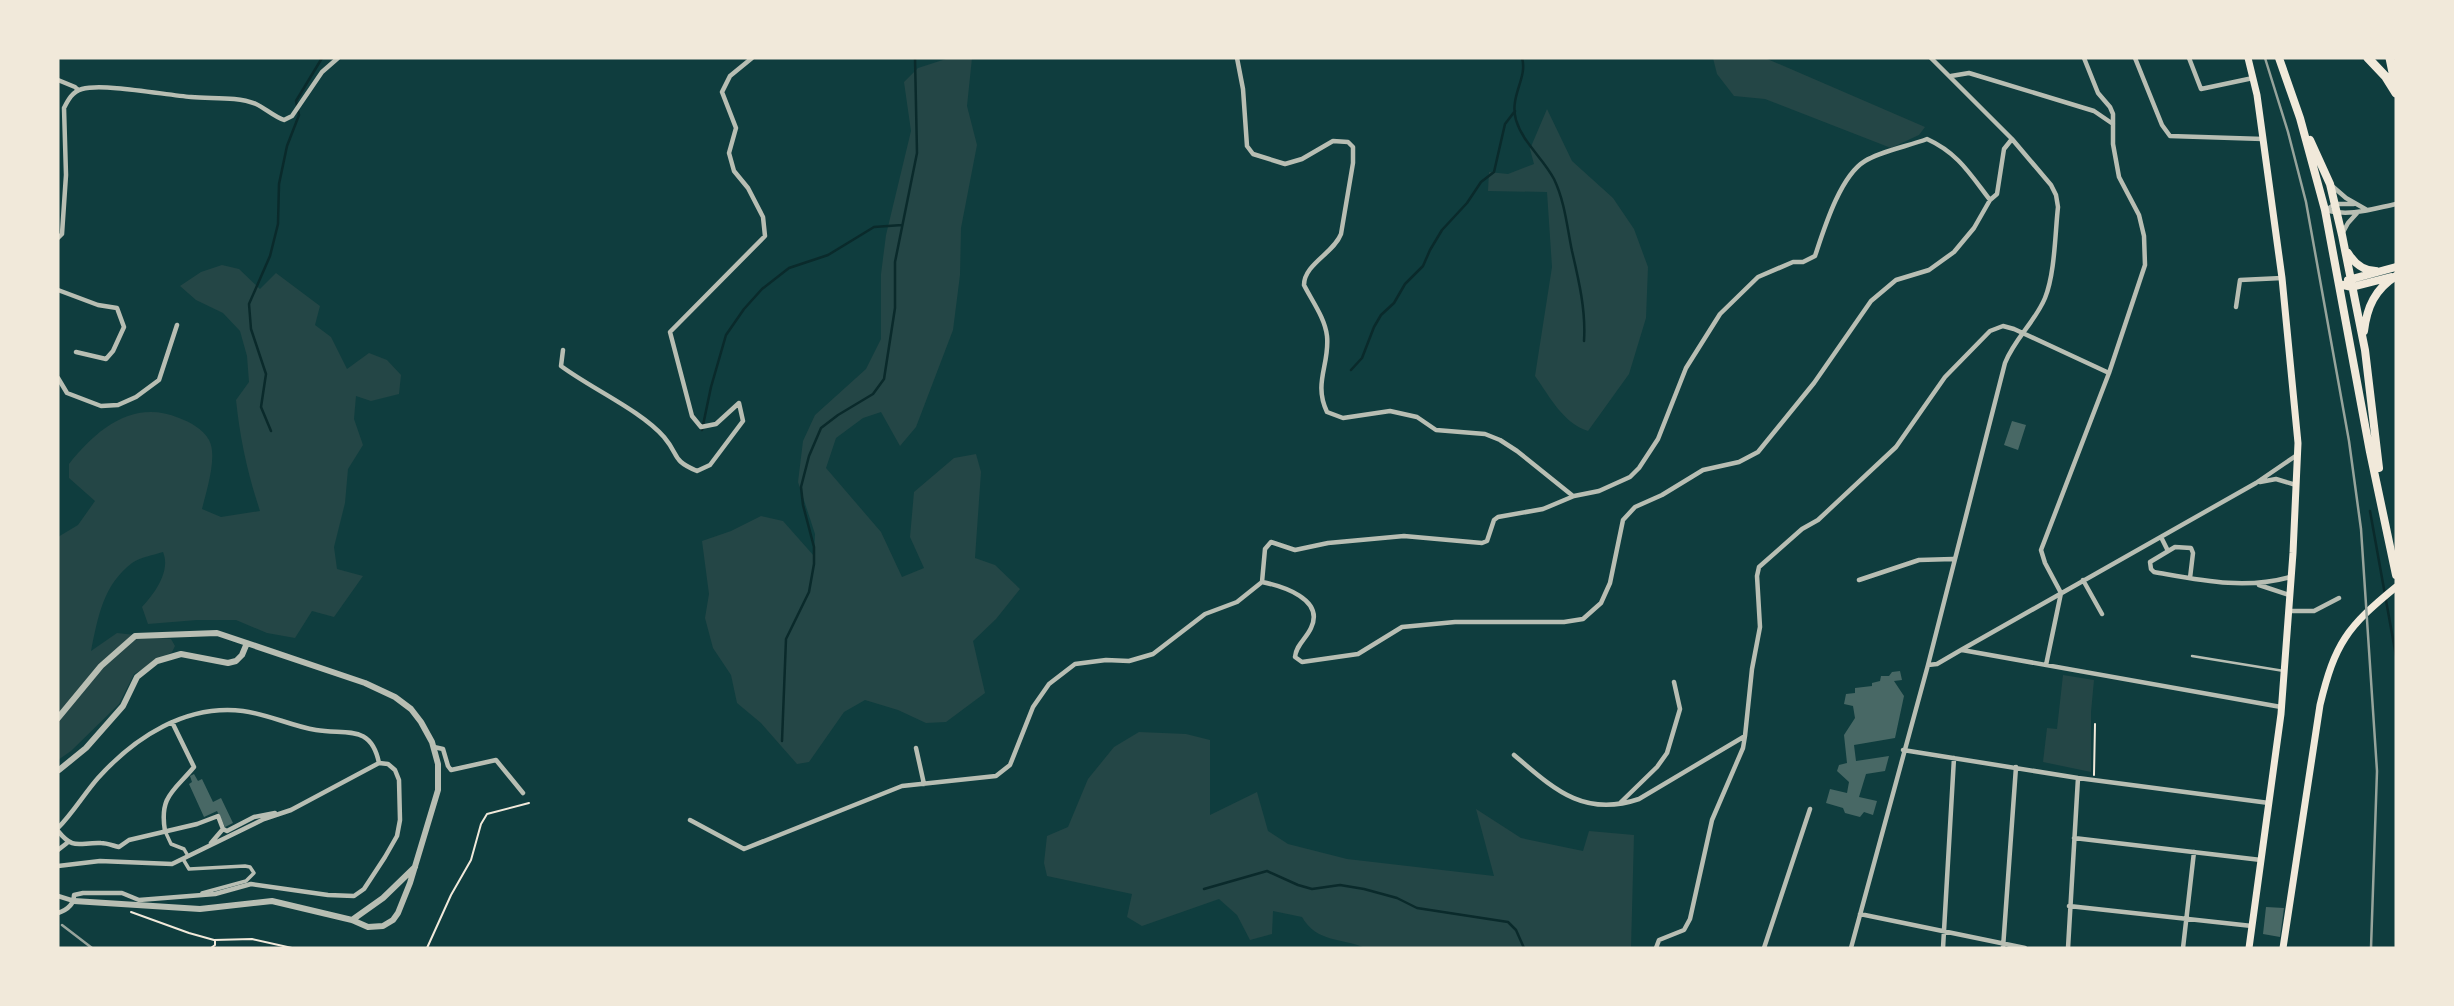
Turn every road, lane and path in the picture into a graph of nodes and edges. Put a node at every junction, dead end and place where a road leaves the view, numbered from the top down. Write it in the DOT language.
graph roads {
  1 [pos="338,58"];
  2 [pos="752,58"];
  3 [pos="1237,58"];
  4 [pos="1931,58"];
  5 [pos="2084,58"];
  6 [pos="2135,58"];
  7 [pos="2189,58"];
  8 [pos="2248,58"];
  9 [pos="2279,58"];
  10 [pos="2368,58"];
  11 [pos="2390,58"];
  12 [pos="1950,76"];
  13 [pos="2254,78"];
  14 [pos="58,80"];
  15 [pos="78,90"];
  16 [pos="2396,92"];
  17 [pos="2300,118"];
  18 [pos="2113,124"];
  19 [pos="2011,139"];
  20 [pos="2263,139"];
  21 [pos="2330,184"];
  22 [pos="1990,200"];
  23 [pos="2355,204"];
  24 [pos="2396,204"];
  25 [pos="2336,209"];
  26 [pos="2325,210"];
  27 [pos="2368,210"];
  28 [pos="2357,213"];
  29 [pos="2342,235"];
  30 [pos="58,238"];
  31 [pos="2344,246"];
  32 [pos="2396,266"];
  33 [pos="2385,270"];
  34 [pos="2396,276"];
  35 [pos="2282,278"];
  36 [pos="2351,283"];
  37 [pos="2339,284"];
  38 [pos="58,290"];
  39 [pos="2236,307"];
  40 [pos="177,325"];
  41 [pos="2020,333"];
  42 [pos="2363,341"];
  43 [pos="564,350"];
  44 [pos="76,352"];
  45 [pos="2109,373"];
  46 [pos="58,378"];
  47 [pos="2297,456"];
  48 [pos="2256,483"];
  49 [pos="2296,485"];
  50 [pos="2381,492"];
  51 [pos="1574,496"];
  52 [pos="2161,537"];
  53 [pos="2168,551"];
  54 [pos="1953,559"];
  55 [pos="2396,575"];
  56 [pos="2290,577"];
  57 [pos="2190,578"];
  58 [pos="1859,580"];
  59 [pos="2083,580"];
  60 [pos="1262,582"];
  61 [pos="2258,584"];
  62 [pos="2396,587"];
  63 [pos="2061,593"];
  64 [pos="2289,595"];
  65 [pos="2339,598"];
  66 [pos="2288,611"];
  67 [pos="2102,614"];
  68 [pos="247,643"];
  69 [pos="1961,650"];
  70 [pos="2192,656"];
  71 [pos="1928,665"];
  72 [pos="2046,665"];
  73 [pos="2284,671"];
  74 [pos="1674,682"];
  75 [pos="2281,708"];
  76 [pos="58,718"];
  77 [pos="172,722"];
  78 [pos="2095,724"];
  79 [pos="1745,736"];
  80 [pos="434,747"];
  81 [pos="916,748"];
  82 [pos="1903,750"];
  83 [pos="1514,755"];
  84 [pos="1954,758"];
  85 [pos="379,763"];
  86 [pos="2016,767"];
  87 [pos="58,771"];
  88 [pos="2078,778"];
  89 [pos="2094,780"];
  90 [pos="924,785"];
  91 [pos="523,793"];
  92 [pos="529,803"];
  93 [pos="1620,803"];
  94 [pos="2269,803"];
  95 [pos="1810,809"];
  96 [pos="282,813"];
  97 [pos="690,820"];
  98 [pos="223,829"];
  99 [pos="58,830"];
  100 [pos="165,831"];
  101 [pos="2074,838"];
  102 [pos="67,843"];
  103 [pos="205,848"];
  104 [pos="58,850"];
  105 [pos="2194,852"];
  106 [pos="186,857"];
  107 [pos="2261,860"];
  108 [pos="58,866"];
  109 [pos="416,866"];
  110 [pos="58,895"];
  111 [pos="194,895"];
  112 [pos="74,901"];
  113 [pos="128,906"];
  114 [pos="2069,906"];
  115 [pos="58,913"];
  116 [pos="1860,914"];
  117 [pos="2186,918"];
  118 [pos="352,920"];
  119 [pos="2252,926"];
  120 [pos="1944,931"];
  121 [pos="215,940"];
  122 [pos="2003,946"];
  123 [pos="211,948"];
  124 [pos="292,948"];
  125 [pos="427,948"];
  126 [pos="1656,948"];
  127 [pos="1764,948"];
  128 [pos="1851,948"];
  129 [pos="1943,948"];
  130 [pos="2025,948"];
  131 [pos="2068,948"];
  132 [pos="2183,948"];
  133 [pos="2249,948"];
  134 [pos="2283,948"];
  1 -- 15 [label="street"];
  2 -- 43 [label="street"];
  3 -- 51 [label="street"];
  4 -- 12 [label="street"];
  5 -- 18 [label="street"];
  6 -- 20 [label="street"];
  7 -- 13 [label="street"];
  8 -- 13 [label="main road"];
  9 -- 17 [label="main road"];
  10 -- 16 [label="highway"];
  11 -- 16 [label="highway"];
  12 -- 18 [label="street"];
  12 -- 19 [label="street"];
  13 -- 20 [label="main road"];
  14 -- 15 [label="street"];
  15 -- 30 [label="street"];
  17 -- 21 [label="main road"];
  17 -- 26 [label="main road"];
  18 -- 45 [label="street"];
  19 -- 22 [label="street"];
  19 -- 41 [label="street"];
  20 -- 35 [label="main road"];
  21 -- 23 [label="street"];
  21 -- 25 [label="main road"];
  22 -- 51 [label="street"];
  22 -- 60 [label="street"];
  23 -- 25 [label="street"];
  23 -- 27 [label="street"];
  24 -- 27 [label="street"];
  25 -- 26 [label="street"];
  25 -- 26 [label="street"];
  25 -- 28 [label="street"];
  25 -- 29 [label="main road"];
  26 -- 37 [label="main road"];
  27 -- 28 [label="street"];
  28 -- 29 [label="street"];
  29 -- 31 [label="main road"];
  31 -- 33 [label="main road"];
  31 -- 36 [label="main road"];
  32 -- 33 [label="main road"];
  33 -- 36 [label="main road"];
  34 -- 36 [label="main road"];
  34 -- 42 [label="main road"];
  35 -- 39 [label="street"];
  35 -- 47 [label="main road"];
  36 -- 37 [label="main road"];
  36 -- 42 [label="main road"];
  37 -- 50 [label="main road"];
  38 -- 44 [label="street"];
  40 -- 46 [label="street"];
  41 -- 45 [label="street"];
  41 -- 54 [label="street"];
  41 -- 79 [label="street"];
  42 -- 50 [label="main road"];
  45 -- 63 [label="street"];
  47 -- 48 [label="street"];
  47 -- 49 [label="main road"];
  48 -- 49 [label="street"];
  48 -- 52 [label="street"];
  49 -- 56 [label="main road"];
  50 -- 55 [label="main road"];
  51 -- 60 [label="street"];
  52 -- 53 [label="street"];
  52 -- 59 [label="street"];
  53 -- 57 [label="street"];
  53 -- 57 [label="street"];
  54 -- 58 [label="street"];
  54 -- 71 [label="street"];
  56 -- 61 [label="street"];
  56 -- 64 [label="main road"];
  57 -- 61 [label="street"];
  59 -- 63 [label="street"];
  59 -- 67 [label="street"];
  60 -- 90 [label="street"];
  61 -- 64 [label="street"];
  62 -- 134 [label="main road"];
  63 -- 69 [label="street"];
  63 -- 72 [label="street"];
  64 -- 66 [label="main road"];
  65 -- 66 [label="street"];
  66 -- 73 [label="main road"];
  68 -- 76 [label="street"];
  68 -- 80 [label="street"];
  68 -- 87 [label="street"];
  69 -- 71 [label="street"];
  69 -- 72 [label="street"];
  70 -- 73 [label="lane"];
  71 -- 82 [label="street"];
  72 -- 75 [label="street"];
  73 -- 75 [label="main road"];
  74 -- 93 [label="street"];
  75 -- 94 [label="main road"];
  77 -- 85 [label="street"];
  77 -- 99 [label="street"];
  77 -- 100 [label="street"];
  78 -- 89 [label="path"];
  79 -- 93 [label="street"];
  79 -- 126 [label="street"];
  80 -- 91 [label="street"];
  80 -- 109 [label="street"];
  81 -- 90 [label="street"];
  82 -- 84 [label="street"];
  82 -- 116 [label="street"];
  83 -- 93 [label="street"];
  84 -- 86 [label="street"];
  84 -- 120 [label="street"];
  85 -- 96 [label="street"];
  85 -- 111 [label="street"];
  86 -- 88 [label="street"];
  86 -- 122 [label="street"];
  88 -- 89 [label="street"];
  88 -- 101 [label="street"];
  89 -- 94 [label="street"];
  90 -- 97 [label="street"];
  92 -- 125 [label="path"];
  94 -- 107 [label="main road"];
  95 -- 127 [label="street"];
  96 -- 98 [label="street"];
  96 -- 103 [label="street"];
  98 -- 100 [label="street"];
  98 -- 103 [label="street"];
  99 -- 102 [label="street"];
  100 -- 102 [label="street"];
  100 -- 106 [label="street"];
  101 -- 105 [label="street"];
  101 -- 114 [label="street"];
  102 -- 104 [label="street"];
  103 -- 106 [label="street"];
  105 -- 107 [label="street"];
  105 -- 117 [label="street"];
  106 -- 108 [label="street"];
  106 -- 111 [label="street"];
  107 -- 119 [label="main road"];
  109 -- 118 [label="street"];
  109 -- 118 [label="street"];
  110 -- 112 [label="street"];
  111 -- 112 [label="street"];
  112 -- 113 [label="street"];
  112 -- 115 [label="street"];
  113 -- 118 [label="street"];
  113 -- 121 [label="path"];
  114 -- 117 [label="street"];
  114 -- 131 [label="street"];
  116 -- 120 [label="street"];
  116 -- 128 [label="street"];
  117 -- 119 [label="street"];
  117 -- 132 [label="street"];
  119 -- 133 [label="main road"];
  120 -- 122 [label="street"];
  120 -- 129 [label="street"];
  121 -- 123 [label="path"];
  121 -- 124 [label="path"];
  122 -- 130 [label="street"];
}
